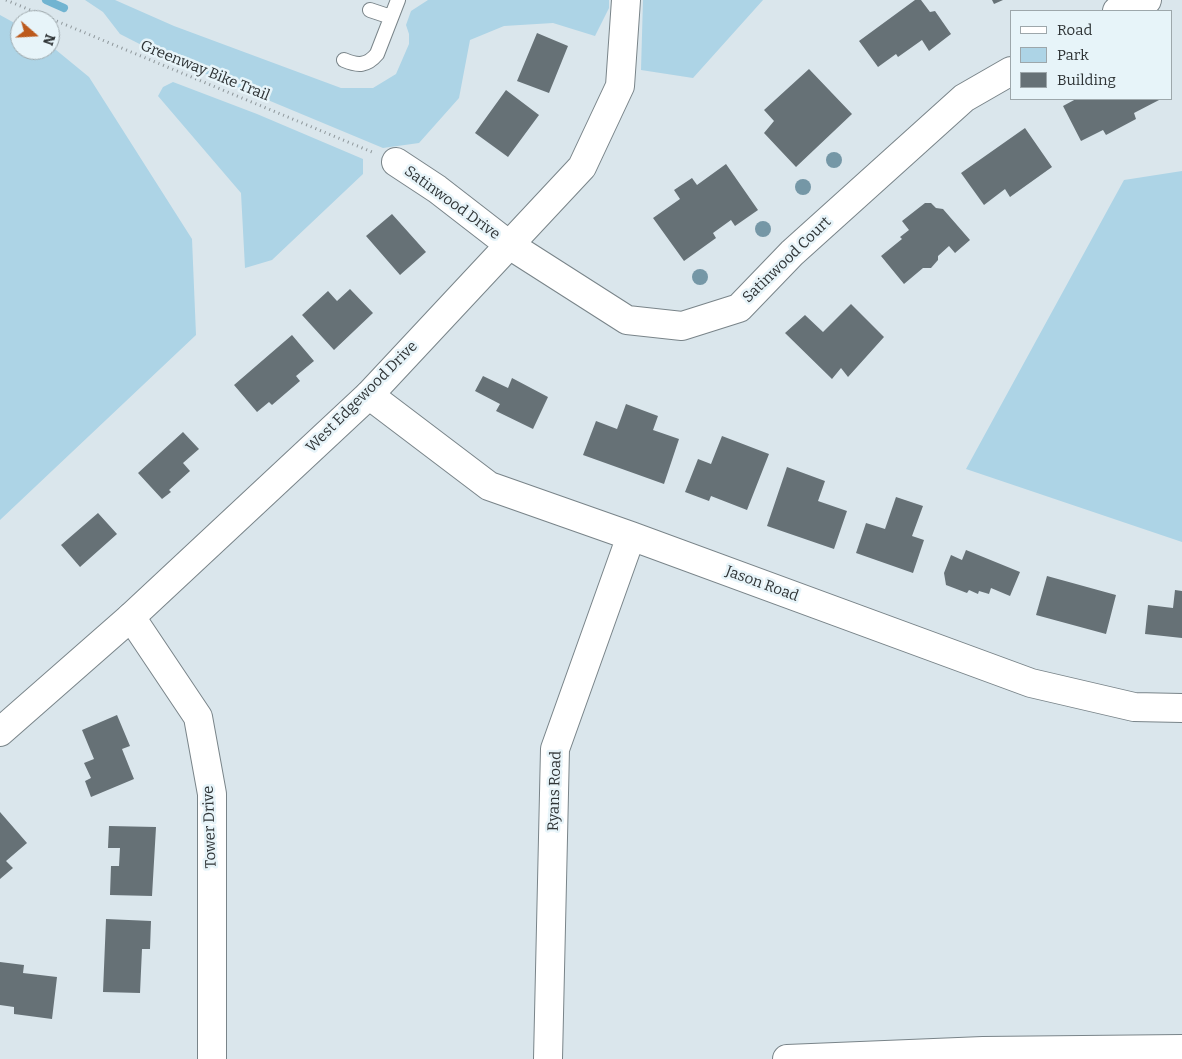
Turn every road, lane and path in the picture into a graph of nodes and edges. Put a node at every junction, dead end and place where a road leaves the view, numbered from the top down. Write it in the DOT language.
graph roads {
  1 [pos="6,0"];
  2 [pos="398,0"];
  3 [pos="626,0"];
  4 [pos="1147,0"];
  5 [pos="370,10"];
  6 [pos="1119,10"];
  7 [pos="392,17"];
  8 [pos="344,60"];
  9 [pos="1010,72"];
  10 [pos="396,162"];
  11 [pos="508,244"];
  12 [pos="369,395"];
  13 [pos="631,536"];
  14 [pos="131,617"];
  15 [pos="1182,708"];
  16 [pos="0,732"];
  17 [pos="1182,1049"];
  18 [pos="212,1059"];
  19 [pos="548,1059"];
  20 [pos="787,1059"];
  1 -- 10 [label="path, Greenway Bike Trail"];
  2 -- 7 [label="lane"];
  3 -- 11 [label="street, West Edgewood Drive"];
  4 -- 6 [label="street"];
  5 -- 7 [label="lane"];
  7 -- 8 [label="lane"];
  9 -- 11 [label="street, Satinwood Court"];
  10 -- 11 [label="street, Satinwood Drive"];
  11 -- 12 [label="street, West Edgewood Drive"];
  12 -- 13 [label="street, Jason Road"];
  12 -- 14 [label="street, West Edgewood Drive"];
  13 -- 15 [label="street, Jason Road"];
  13 -- 19 [label="street, Ryans Road"];
  14 -- 16 [label="street, West Edgewood Drive"];
  14 -- 18 [label="street, Tower Drive"];
  17 -- 20 [label="street"];
}
